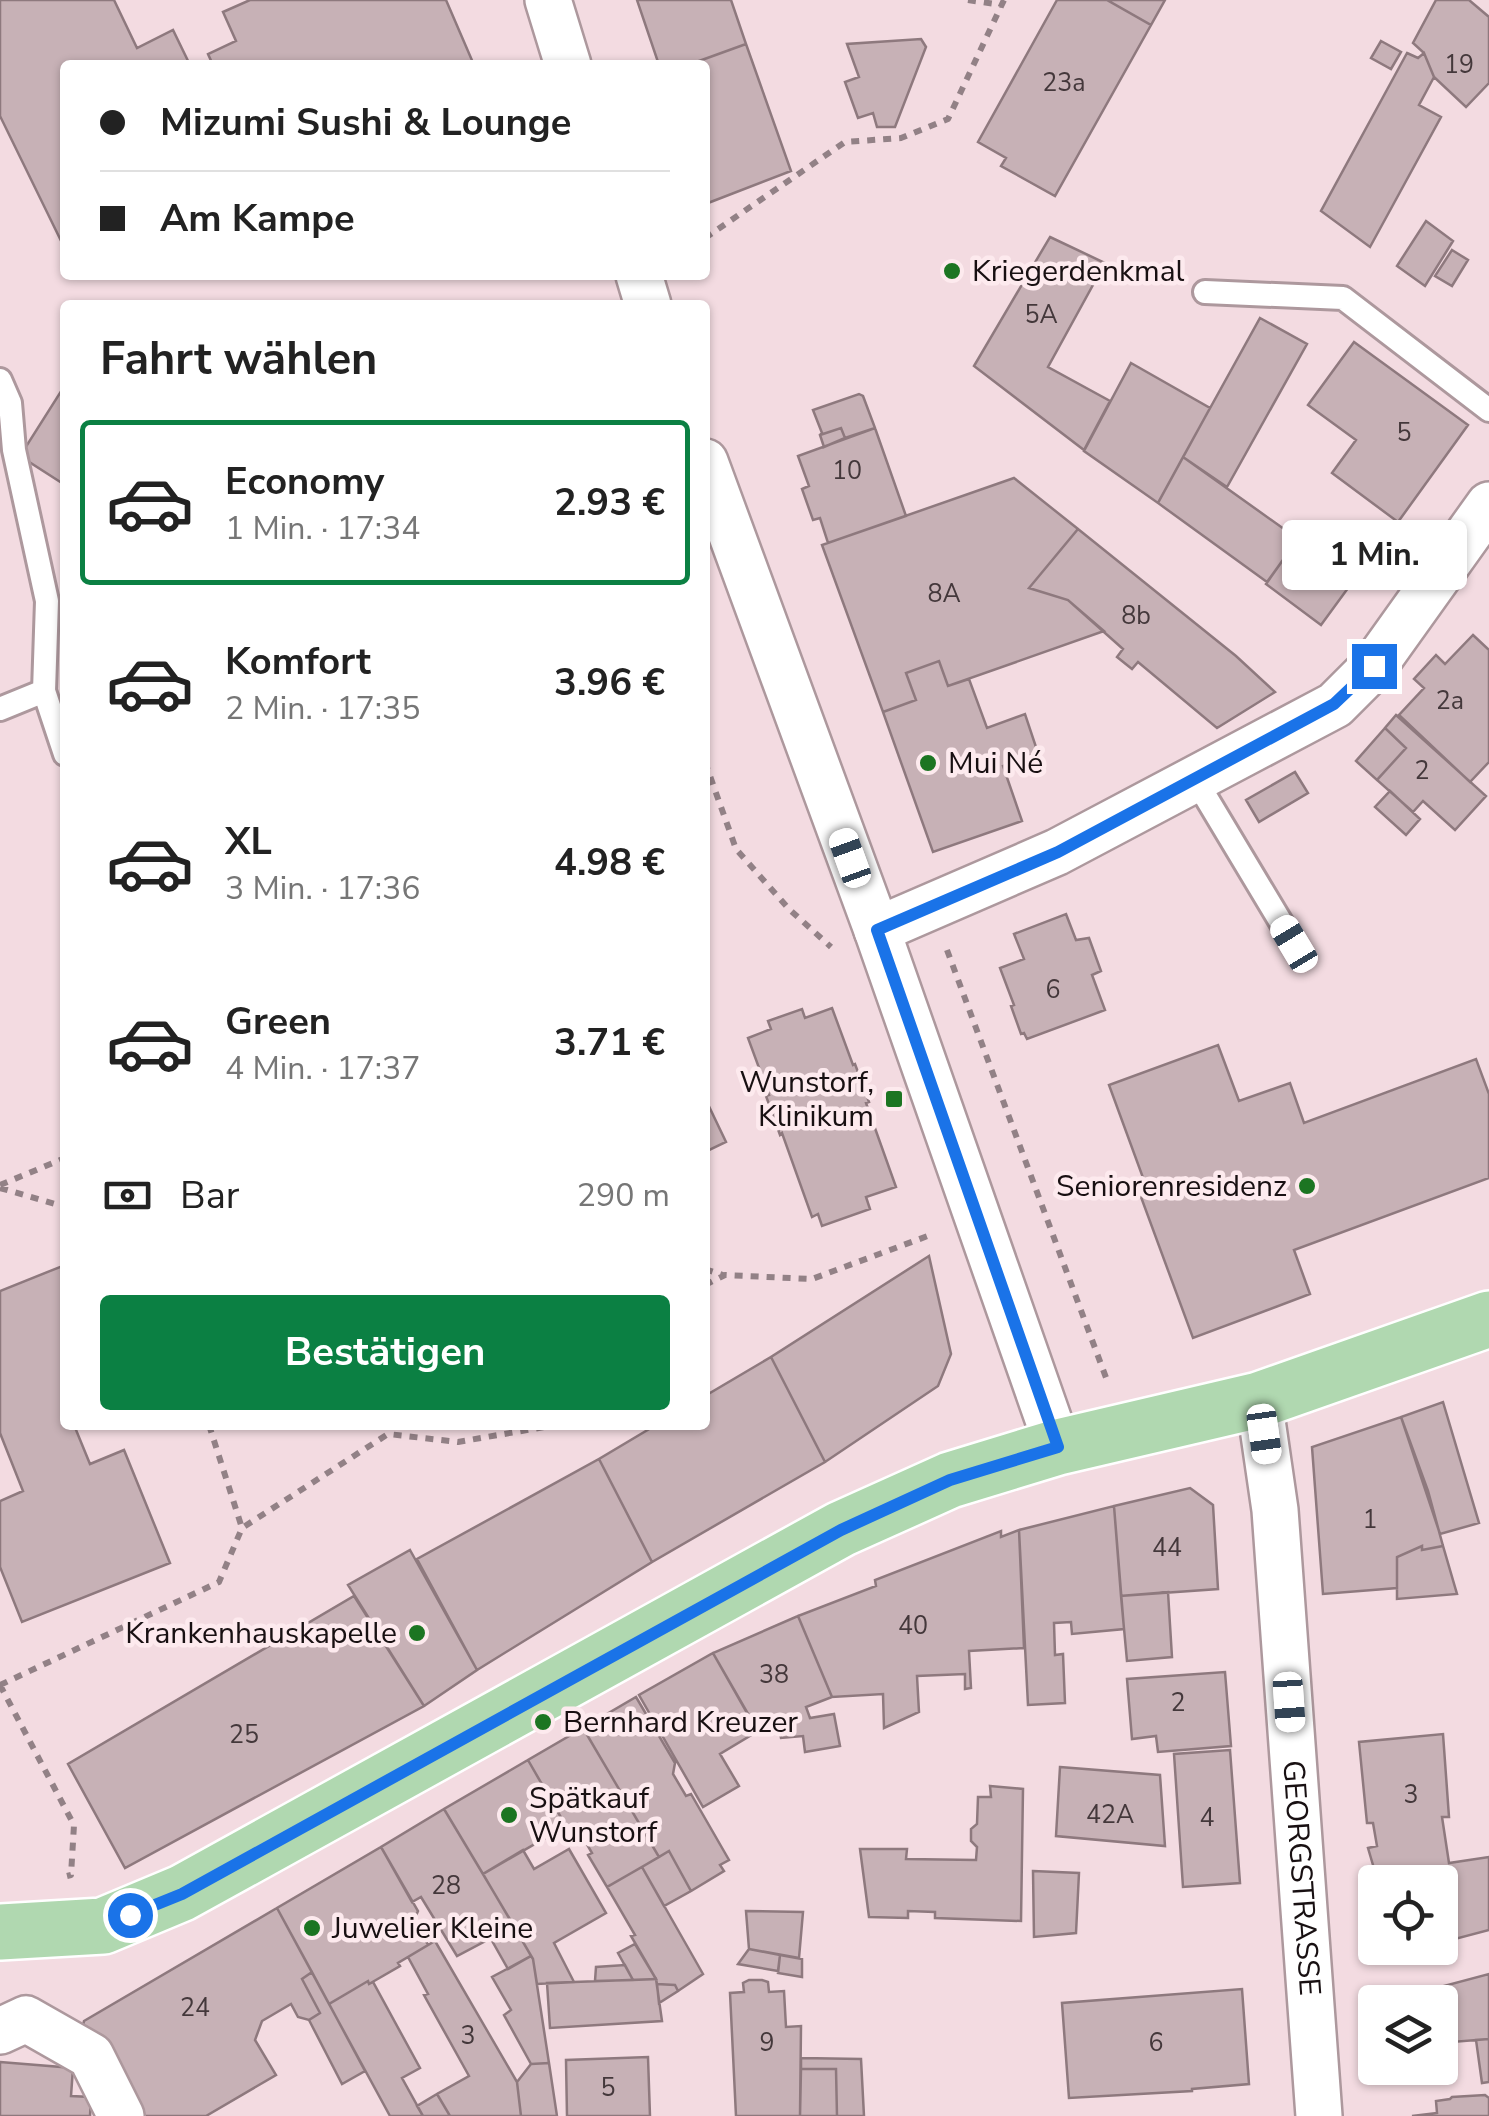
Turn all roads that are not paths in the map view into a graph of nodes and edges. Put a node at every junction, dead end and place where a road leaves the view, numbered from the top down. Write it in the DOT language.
graph roads {
  1 [pos="548,0"];
  2 [pos="566,60"];
  3 [pos="1205,292"];
  4 [pos="0,380"];
  5 [pos="1489,410"];
  6 [pos="710,476"];
  7 [pos="1489,505"];
  8 [pos="56,597"];
  9 [pos="44,691"];
  10 [pos="0,708"];
  11 [pos="60,739"];
  12 [pos="1195,779"];
  13 [pos="877,930"];
  14 [pos="1294,944"];
  15 [pos="1489,1319"];
  16 [pos="1259,1400"];
  17 [pos="1058,1447"];
  18 [pos="14,1932"];
  19 [pos="0,2030"];
  20 [pos="121,2116"];
  21 [pos="1319,2116"];
  1 -- 2 [label="street"];
  3 -- 5 [label="lane"];
  4 -- 8 [label="lane"];
  6 -- 13 [label="street"];
  7 -- 12 [label="street"];
  8 -- 9 [label="lane"];
  9 -- 10 [label="lane"];
  9 -- 11 [label="lane"];
  12 -- 13 [label="street"];
  12 -- 14 [label="lane"];
  13 -- 17 [label="street"];
  15 -- 16 [label="main road"];
  16 -- 17 [label="main road"];
  16 -- 21 [label="street, GEORGSTRASSE"];
  17 -- 18 [label="main road"];
  19 -- 20 [label="street"];
}
